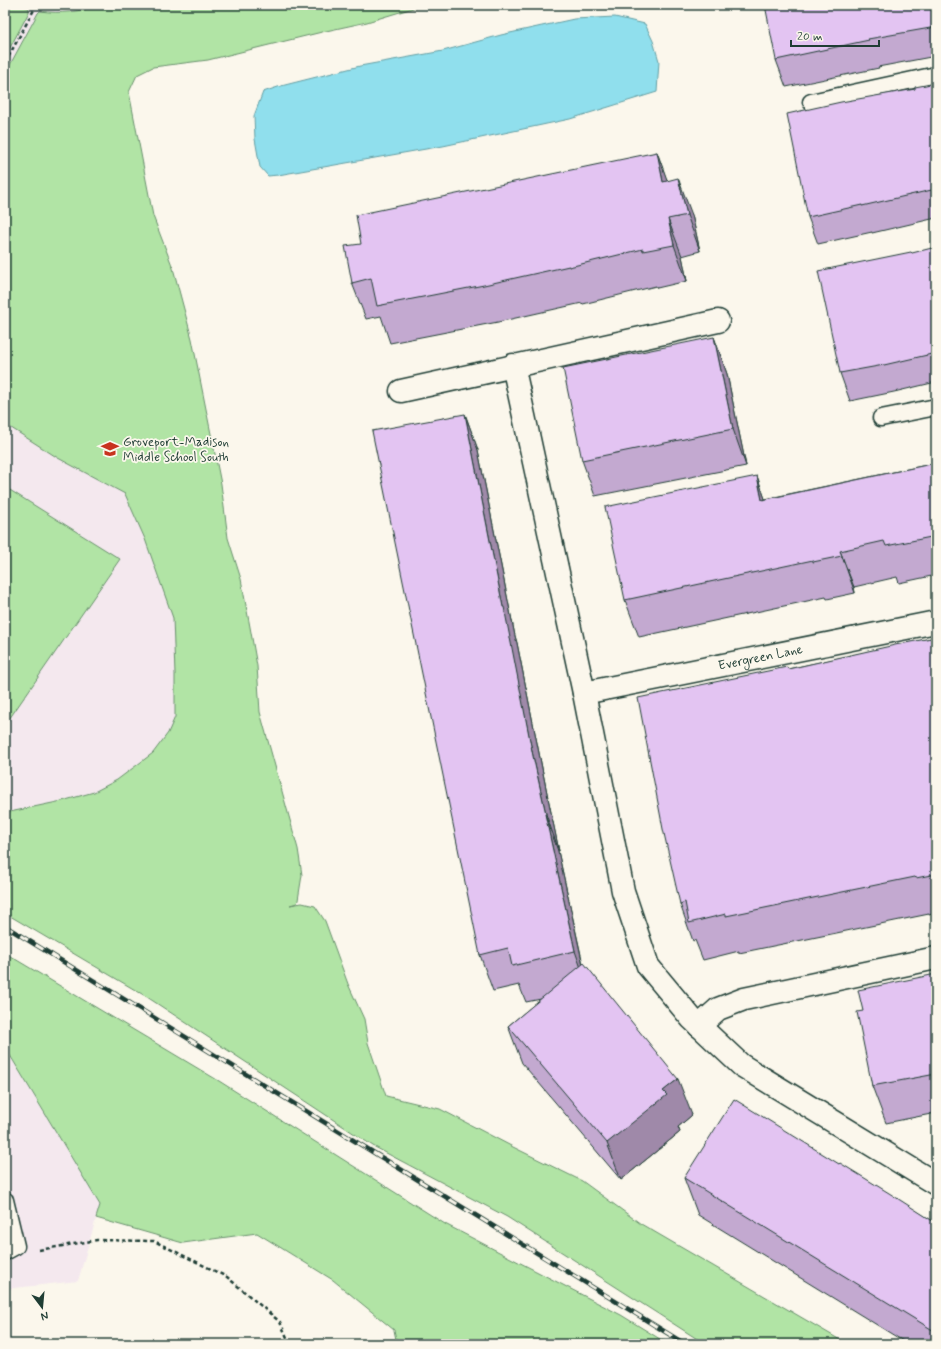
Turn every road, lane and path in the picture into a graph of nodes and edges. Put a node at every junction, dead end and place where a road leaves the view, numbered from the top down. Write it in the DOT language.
graph roads {
  1 [pos="36,6"];
  2 [pos="5,63"];
  3 [pos="936,75"];
  4 [pos="812,102"];
  5 [pos="718,321"];
  6 [pos="513,365"];
  7 [pos="401,391"];
  8 [pos="936,407"];
  9 [pos="881,418"];
  10 [pos="936,622"];
  11 [pos="584,693"];
  12 [pos="936,958"];
  13 [pos="699,1026"];
  14 [pos="936,1184"];
  15 [pos="5,1200"];
  16 [pos="11,1249"];
  17 [pos="290,1344"];
  1 -- 2 [label="path"];
  3 -- 4 [label="lane"];
  5 -- 6 [label="street"];
  6 -- 7 [label="street"];
  6 -- 11 [label="street"];
  8 -- 9 [label="lane"];
  10 -- 11 [label="street, Evergreen Lane"];
  11 -- 13 [label="street"];
  12 -- 13 [label="street"];
  13 -- 14 [label="street"];
  15 -- 16 [label="lane"];
  16 -- 17 [label="path"];
}
